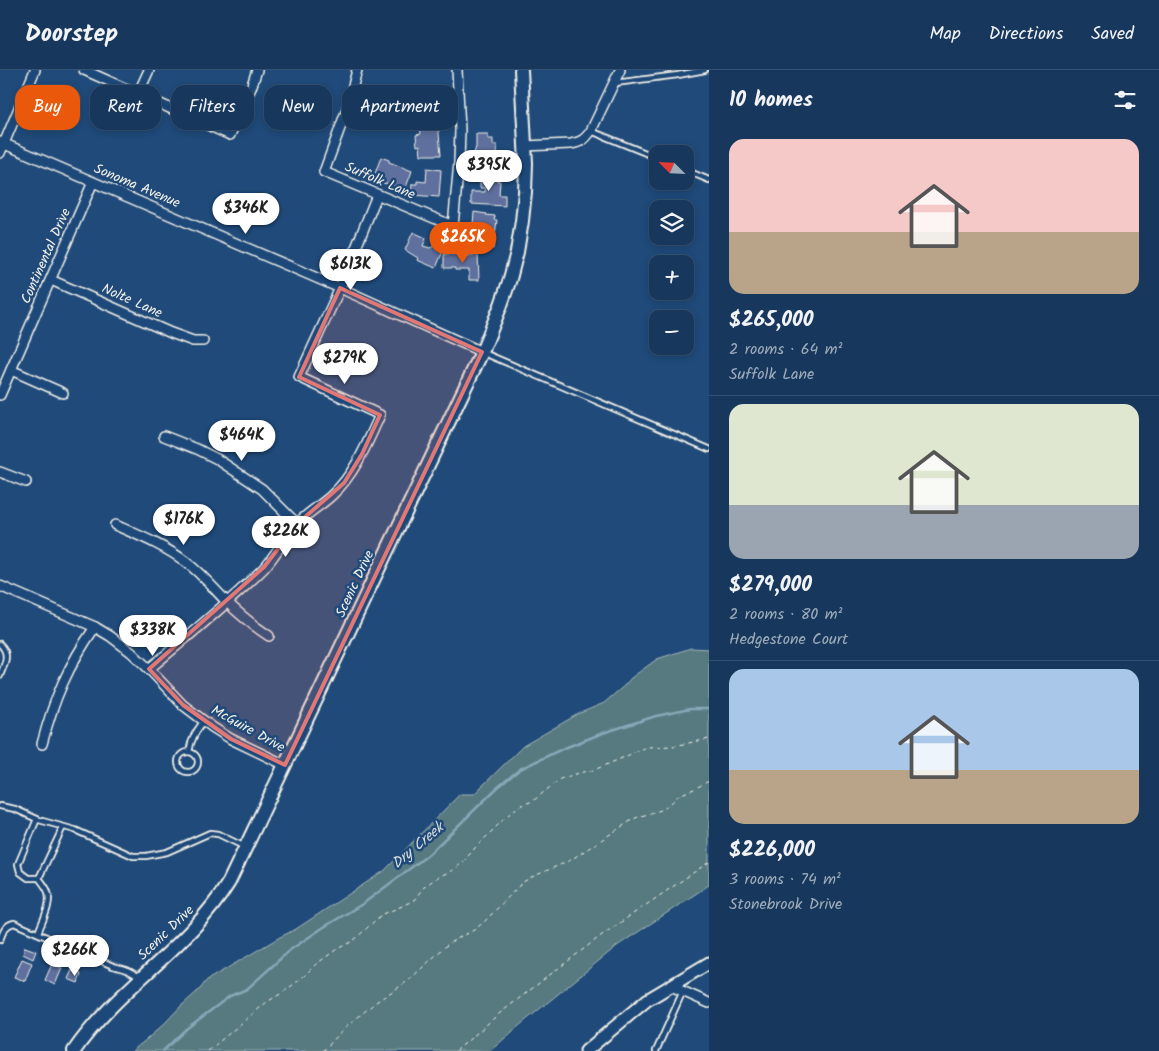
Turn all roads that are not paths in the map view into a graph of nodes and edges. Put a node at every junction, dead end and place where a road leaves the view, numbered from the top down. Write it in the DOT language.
graph roads {
  1 [pos="35,70"];
  2 [pos="84,70"];
  3 [pos="149,70"];
  4 [pos="257,70"];
  5 [pos="357,70"];
  6 [pos="457,70"];
  7 [pos="521,70"];
  8 [pos="620,70"];
  9 [pos="705,70"];
  10 [pos="614,83"];
  11 [pos="118,85"];
  12 [pos="142,85"];
  13 [pos="161,104"];
  14 [pos="591,130"];
  15 [pos="2,142"];
  16 [pos="524,146"];
  17 [pos="0,153"];
  18 [pos="649,154"];
  19 [pos="694,174"];
  20 [pos="709,180"];
  21 [pos="93,182"];
  22 [pos="378,195"];
  23 [pos="51,280"];
  24 [pos="340,288"];
  25 [pos="203,341"];
  26 [pos="482,352"];
  27 [pos="11,370"];
  28 [pos="63,393"];
  29 [pos="0,395"];
  30 [pos="164,436"];
  31 [pos="709,450"];
  32 [pos="0,472"];
  33 [pos="26,482"];
  34 [pos="297,524"];
  35 [pos="115,525"];
  36 [pos="0,586"];
  37 [pos="227,602"];
  38 [pos="94,627"];
  39 [pos="269,636"];
  40 [pos="0,644"];
  41 [pos="149,669"];
  42 [pos="0,676"];
  43 [pos="204,721"];
  44 [pos="42,744"];
  45 [pos="189,752"];
  46 [pos="285,765"];
  47 [pos="0,806"];
  48 [pos="37,819"];
  49 [pos="63,826"];
  50 [pos="246,847"];
  51 [pos="39,878"];
  52 [pos="38,933"];
  53 [pos="0,940"];
  54 [pos="709,963"];
  55 [pos="141,978"];
  56 [pos="671,986"];
  57 [pos="683,991"];
  58 [pos="709,1003"];
  59 [pos="74,1051"];
  60 [pos="586,1051"];
  61 [pos="656,1051"];
  1 -- 15 [label="street"];
  2 -- 11 [label="street"];
  3 -- 12 [label="street"];
  4 -- 13 [label="street"];
  5 -- 22 [label="street, Suffolk Lane"];
  6 -- 22 [label="street, Suffolk Lane"];
  7 -- 16 [label="main road, Scenic Drive"];
  8 -- 10 [label="street"];
  9 -- 10 [label="lane"];
  10 -- 14 [label="street"];
  14 -- 16 [label="street"];
  14 -- 18 [label="lane"];
  15 -- 17 [label="street"];
  15 -- 21 [label="street, Sonoma Avenue"];
  16 -- 26 [label="main road, Scenic Drive"];
  19 -- 20 [label="lane"];
  21 -- 23 [label="street, Continental Drive"];
  21 -- 24 [label="street, Sonoma Avenue"];
  22 -- 24 [label="street"];
  23 -- 25 [label="street, Nolte Lane"];
  23 -- 27 [label="street, Continental Drive"];
  24 -- 26 [label="street, Sonoma Avenue"];
  24 -- 34 [label="street"];
  26 -- 31 [label="lane"];
  26 -- 46 [label="main road, Scenic Drive"];
  27 -- 28 [label="street"];
  27 -- 29 [label="street, Continental Drive"];
  30 -- 34 [label="street"];
  32 -- 33 [label="street"];
  34 -- 37 [label="street"];
  35 -- 37 [label="street"];
  36 -- 38 [label="street, McGuire Drive"];
  37 -- 39 [label="street"];
  37 -- 41 [label="street"];
  38 -- 41 [label="street, McGuire Drive"];
  38 -- 44 [label="street"];
  40 -- 42 [label="lane"];
  41 -- 43 [label="street, McGuire Drive"];
  43 -- 45 [label="lane"];
  43 -- 46 [label="street, McGuire Drive"];
  45 -- 45 [label="lane"];
  46 -- 50 [label="main road, Scenic Drive"];
  47 -- 48 [label="lane"];
  48 -- 49 [label="lane"];
  48 -- 51 [label="lane"];
  49 -- 50 [label="lane"];
  49 -- 51 [label="lane"];
  50 -- 55 [label="main road, Scenic Drive"];
  51 -- 52 [label="lane"];
  52 -- 53 [label="lane"];
  52 -- 55 [label="lane"];
  54 -- 56 [label="street"];
  55 -- 59 [label="main road, Scenic Drive"];
  56 -- 57 [label="street"];
  56 -- 60 [label="street"];
  57 -- 58 [label="street"];
  57 -- 61 [label="lane"];
}
